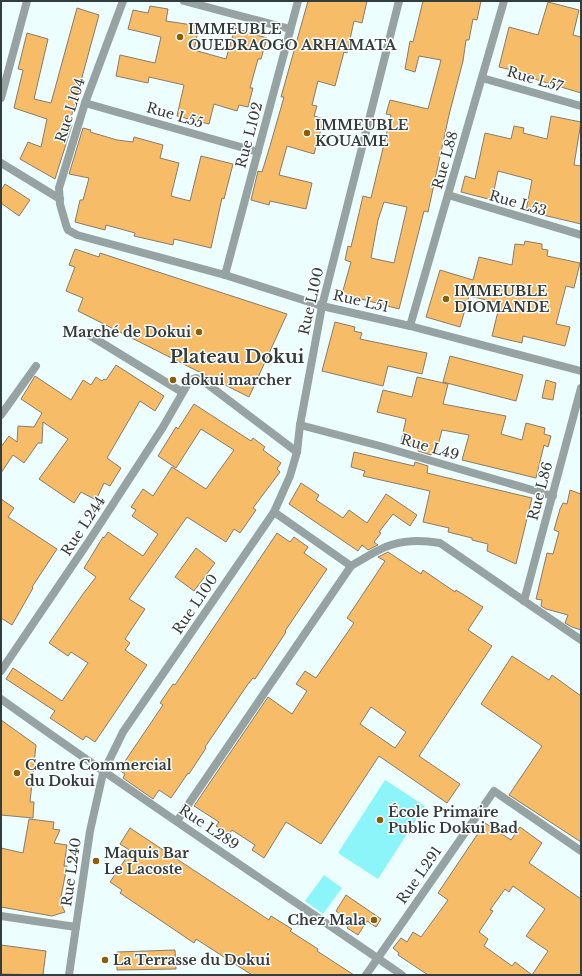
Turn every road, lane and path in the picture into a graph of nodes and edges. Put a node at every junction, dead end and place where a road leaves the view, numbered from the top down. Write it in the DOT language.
graph roads {
  1 [pos="27,1"];
  2 [pos="124,1"];
  3 [pos="184,1"];
  4 [pos="298,1"];
  5 [pos="399,1"];
  6 [pos="504,1"];
  7 [pos="290,30"];
  8 [pos="482,78"];
  9 [pos="1,98"];
  10 [pos="85,103"];
  11 [pos="581,106"];
  12 [pos="258,152"];
  13 [pos="1,163"];
  14 [pos="448,196"];
  15 [pos="60,199"];
  16 [pos="68,230"];
  17 [pos="581,235"];
  18 [pos="225,275"];
  19 [pos="322,306"];
  20 [pos="410,326"];
  21 [pos="89,335"];
  22 [pos="36,366"];
  23 [pos="581,371"];
  24 [pos="581,388"];
  25 [pos="182,392"];
  26 [pos="1,415"];
  27 [pos="300,425"];
  28 [pos="297,452"];
  29 [pos="552,496"];
  30 [pos="274,512"];
  31 [pos="351,566"];
  32 [pos="524,601"];
  33 [pos="581,640"];
  34 [pos="1,671"];
  35 [pos="1,699"];
  36 [pos="103,773"];
  37 [pos="177,821"];
  38 [pos="581,851"];
  39 [pos="1,916"];
  40 [pos="76,927"];
  41 [pos="378,958"];
  42 [pos="69,975"];
  43 [pos="366,975"];
  44 [pos="402,975"];
  1 -- 9 [label="street"];
  2 -- 10 [label="street, Rue L104"];
  3 -- 7 [label="street"];
  4 -- 7 [label="street, Rue L102"];
  5 -- 19 [label="street, Rue L100"];
  6 -- 8 [label="street, Rue L88"];
  7 -- 12 [label="street, Rue L102"];
  8 -- 11 [label="street, Rue L57"];
  8 -- 14 [label="street, Rue L88"];
  10 -- 12 [label="street, Rue L55"];
  10 -- 15 [label="street, Rue L104"];
  12 -- 18 [label="street, Rue L102"];
  13 -- 15 [label="street"];
  14 -- 17 [label="street, Rue L53"];
  14 -- 20 [label="street, Rue L88"];
  15 -- 16 [label="street, Rue L104"];
  16 -- 18 [label="street, Rue L51"];
  18 -- 19 [label="street, Rue L51"];
  19 -- 20 [label="street, Rue L51"];
  19 -- 27 [label="street, Rue L100"];
  20 -- 23 [label="street, Rue L51"];
  21 -- 25 [label="street"];
  22 -- 26 [label="street"];
  24 -- 29 [label="street, Rue L86"];
  25 -- 28 [label="street, Rue L244"];
  25 -- 34 [label="street, Rue L244"];
  27 -- 28 [label="street, Rue L100"];
  27 -- 29 [label="street, Rue L49"];
  28 -- 30 [label="street, Rue L100"];
  29 -- 32 [label="street, Rue L86"];
  30 -- 31 [label="street"];
  30 -- 36 [label="street, Rue L100"];
  31 -- 32 [label="street"];
  31 -- 37 [label="street"];
  32 -- 33 [label="street"];
  35 -- 36 [label="street, Rue L289"];
  36 -- 37 [label="street, Rue L289"];
  36 -- 40 [label="street, Rue L240"];
  37 -- 41 [label="street, Rue L289"];
  38 -- 41 [label="street, Rue L291"];
  39 -- 40 [label="street"];
  40 -- 42 [label="street, Rue L240"];
  41 -- 43 [label="street, Rue L291"];
  41 -- 44 [label="street, Rue L289"];
}
